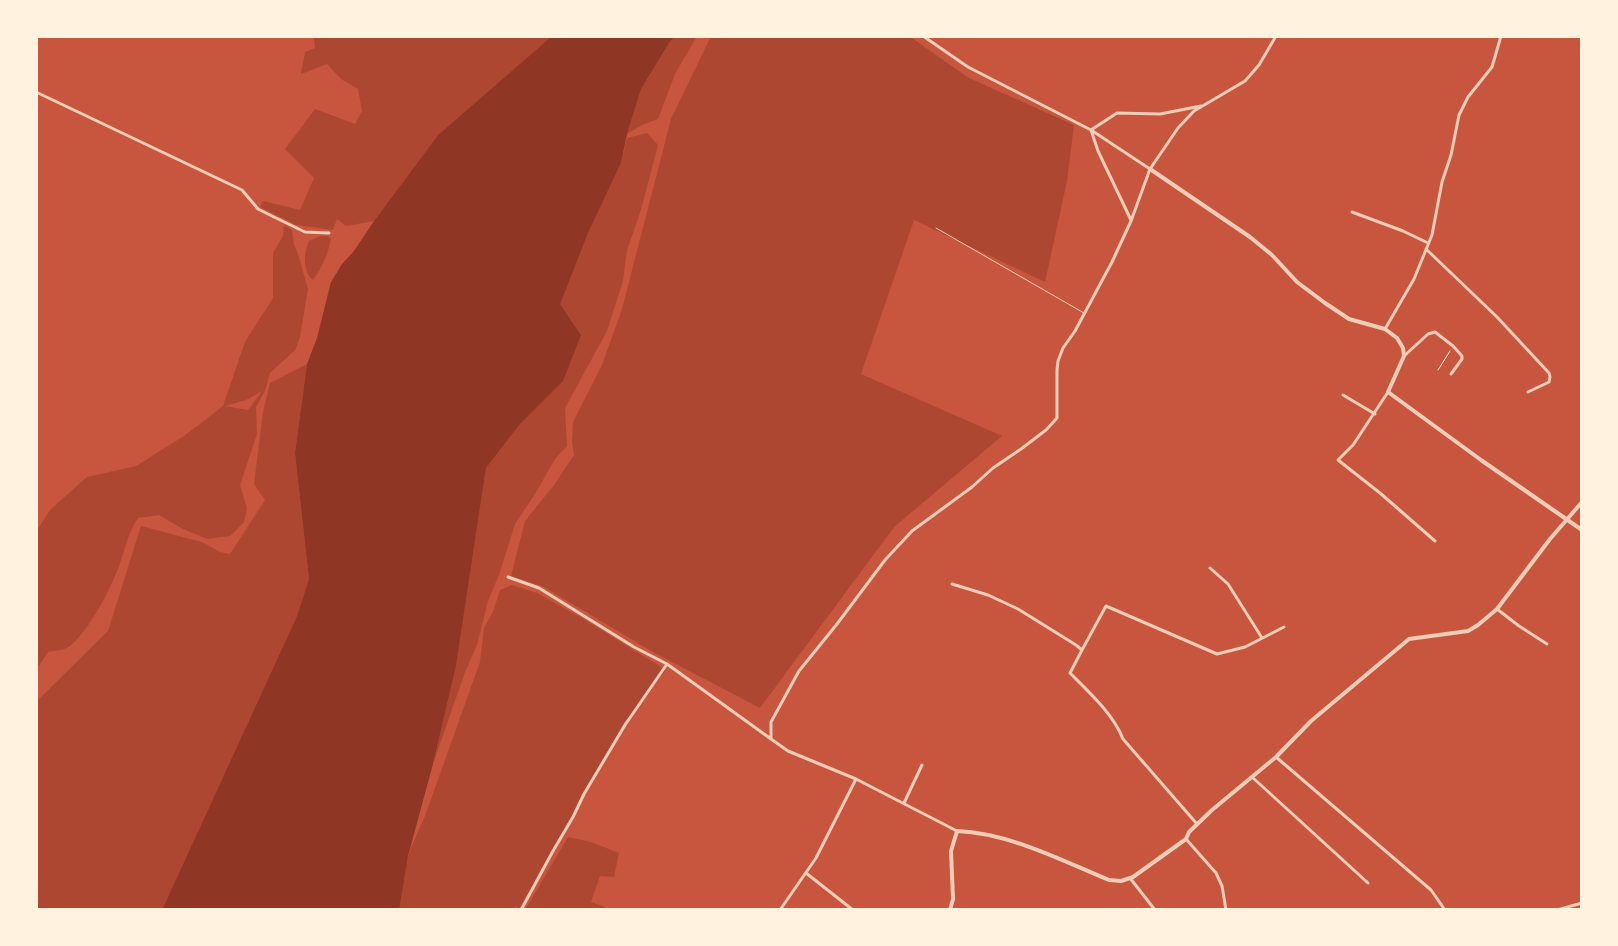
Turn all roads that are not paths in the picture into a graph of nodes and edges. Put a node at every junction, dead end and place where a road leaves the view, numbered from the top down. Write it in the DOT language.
graph roads {
  1 [pos="923,36"];
  2 [pos="1276,36"];
  3 [pos="1501,36"];
  4 [pos="36,92"];
  5 [pos="1203,106"];
  6 [pos="1091,130"];
  7 [pos="1150,168"];
  8 [pos="1352,212"];
  9 [pos="1131,221"];
  10 [pos="936,228"];
  11 [pos="330,233"];
  12 [pos="1428,243"];
  13 [pos="1426,249"];
  14 [pos="1084,314"];
  15 [pos="1385,328"];
  16 [pos="1404,356"];
  17 [pos="1451,374"];
  18 [pos="1388,392"];
  19 [pos="1528,392"];
  20 [pos="1343,395"];
  21 [pos="1375,414"];
  22 [pos="1582,502"];
  23 [pos="1566,520"];
  24 [pos="1582,530"];
  25 [pos="1435,541"];
  26 [pos="1210,568"];
  27 [pos="508,577"];
  28 [pos="952,584"];
  29 [pos="1497,609"];
  30 [pos="1284,627"];
  31 [pos="1262,638"];
  32 [pos="1547,644"];
  33 [pos="1082,650"];
  34 [pos="667,664"];
  35 [pos="770,739"];
  36 [pos="1276,757"];
  37 [pos="922,764"];
  38 [pos="1252,777"];
  39 [pos="856,779"];
  40 [pos="904,803"];
  41 [pos="1197,824"];
  42 [pos="957,832"];
  43 [pos="1186,839"];
  44 [pos="806,873"];
  45 [pos="1130,878"];
  46 [pos="1368,883"];
  47 [pos="1582,903"];
  48 [pos="521,910"];
  49 [pos="780,910"];
  50 [pos="853,910"];
  51 [pos="950,910"];
  52 [pos="1155,910"];
  53 [pos="1226,910"];
  54 [pos="1445,910"];
  55 [pos="1557,910"];
  1 -- 6 [label="street"];
  2 -- 5 [label="street"];
  3 -- 12 [label="street"];
  4 -- 11 [label="street"];
  5 -- 6 [label="street"];
  5 -- 7 [label="street"];
  6 -- 7 [label="street"];
  6 -- 9 [label="street"];
  7 -- 9 [label="street"];
  7 -- 15 [label="street"];
  8 -- 12 [label="street"];
  9 -- 14 [label="street"];
  10 -- 14 [label="lane"];
  12 -- 13 [label="street"];
  13 -- 15 [label="street"];
  13 -- 19 [label="street"];
  14 -- 35 [label="street"];
  15 -- 16 [label="street"];
  16 -- 17 [label="street"];
  16 -- 18 [label="street"];
  18 -- 21 [label="street"];
  18 -- 23 [label="street"];
  20 -- 21 [label="street"];
  21 -- 25 [label="street"];
  22 -- 23 [label="street"];
  23 -- 24 [label="street"];
  23 -- 29 [label="street"];
  26 -- 31 [label="street"];
  27 -- 34 [label="street"];
  28 -- 33 [label="street"];
  29 -- 32 [label="street"];
  29 -- 36 [label="street"];
  30 -- 31 [label="street"];
  31 -- 33 [label="street"];
  33 -- 41 [label="street"];
  34 -- 35 [label="street"];
  34 -- 48 [label="street"];
  35 -- 39 [label="street"];
  36 -- 38 [label="street"];
  36 -- 54 [label="street"];
  37 -- 40 [label="street"];
  38 -- 41 [label="street"];
  38 -- 46 [label="street"];
  39 -- 40 [label="street"];
  39 -- 44 [label="street"];
  40 -- 42 [label="street"];
  41 -- 43 [label="street"];
  42 -- 45 [label="street"];
  42 -- 51 [label="street"];
  43 -- 45 [label="street"];
  43 -- 53 [label="street"];
  44 -- 49 [label="street"];
  44 -- 50 [label="street"];
  45 -- 52 [label="street"];
  47 -- 55 [label="street"];
}
